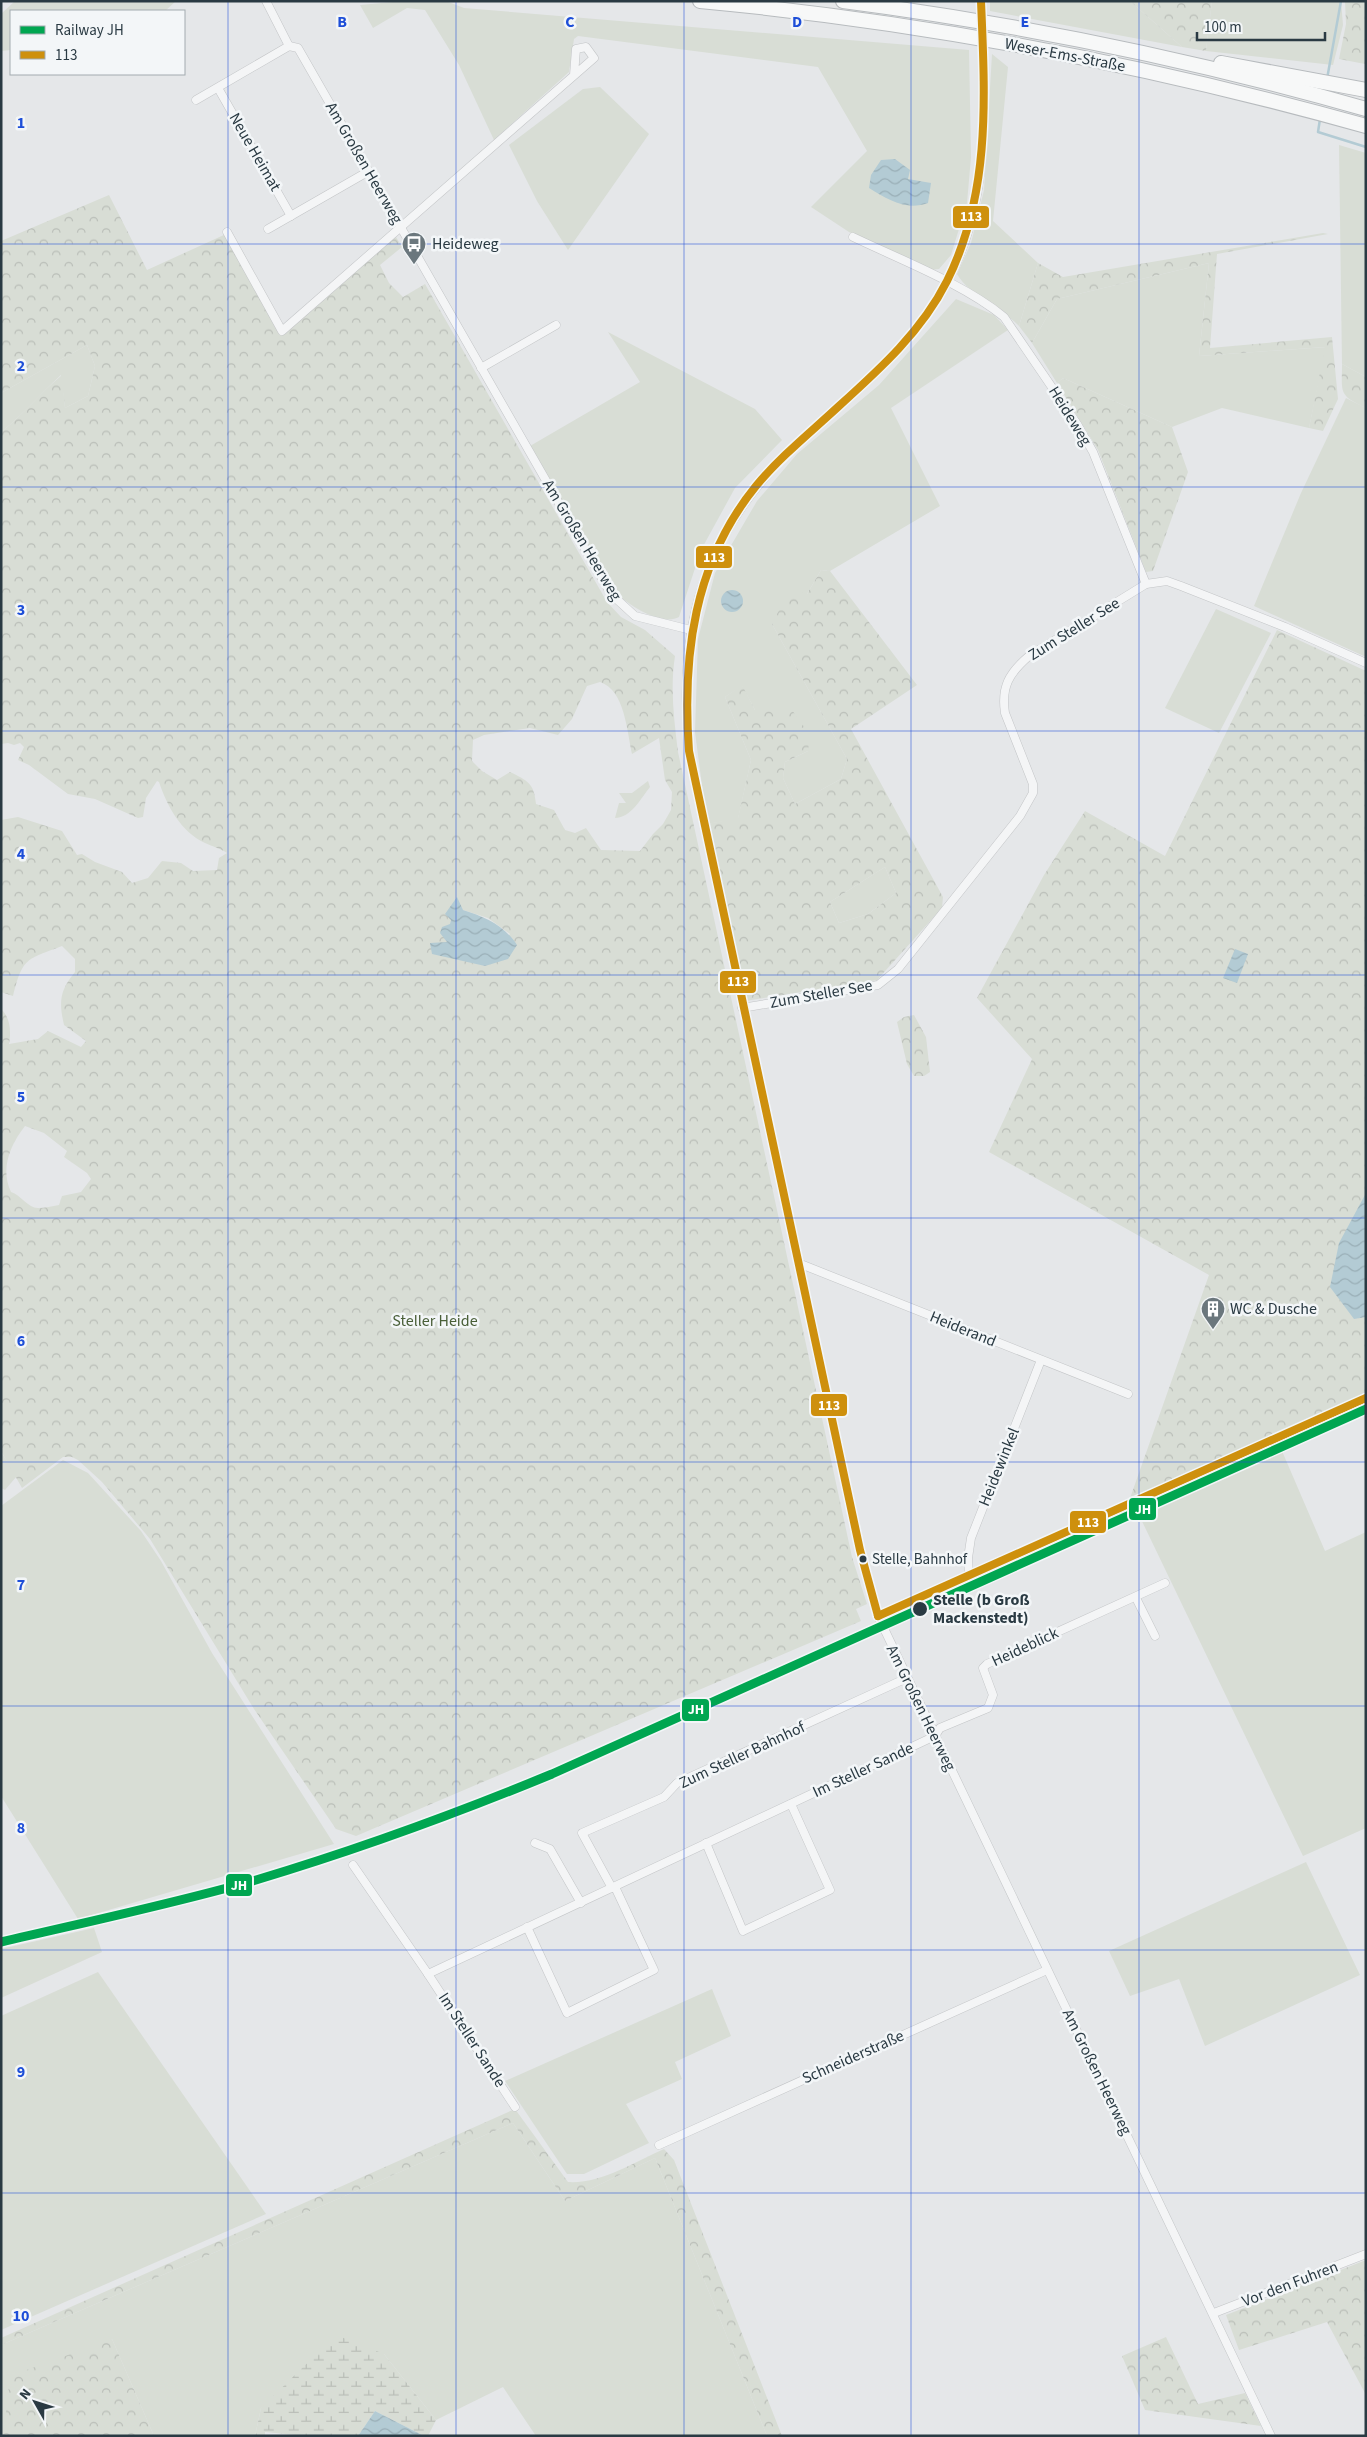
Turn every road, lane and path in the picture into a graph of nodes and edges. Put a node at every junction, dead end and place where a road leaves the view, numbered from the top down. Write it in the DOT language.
graph roads {
  1 [pos="266,1"];
  2 [pos="700,1"];
  3 [pos="843,1"];
  4 [pos="981,1"];
  5 [pos="289,46"];
  6 [pos="1181,62"];
  7 [pos="574,75"];
  8 [pos="218,88"];
  9 [pos="1366,90"];
  10 [pos="196,100"];
  11 [pos="1366,110"];
  12 [pos="1366,126"];
  13 [pos="369,171"];
  14 [pos="291,216"];
  15 [pos="401,228"];
  16 [pos="268,229"];
  17 [pos="226,232"];
  18 [pos="853,237"];
  19 [pos="947,282"];
  20 [pos="556,325"];
  21 [pos="481,368"];
  22 [pos="1146,584"];
  23 [pos="690,630"];
  24 [pos="1366,663"];
  25 [pos="742,1008"];
  26 [pos="798,1263"];
  27 [pos="1041,1360"];
  28 [pos="1128,1394"];
  29 [pos="1366,1398"];
  30 [pos="969,1576"];
  31 [pos="1165,1583"];
  32 [pos="1136,1598"];
  33 [pos="878,1616"];
  34 [pos="1155,1636"];
  35 [pos="907,1678"];
  36 [pos="935,1736"];
  37 [pos="791,1804"];
  38 [pos="536,1843"];
  39 [pos="706,1843"];
  40 [pos="353,1865"];
  41 [pos="614,1887"];
  42 [pos="582,1903"];
  43 [pos="527,1927"];
  44 [pos="1048,1970"];
  45 [pos="428,1974"];
  46 [pos="515,2107"];
  47 [pos="659,2145"];
  48 [pos="1366,2254"];
  49 [pos="1214,2314"];
  50 [pos="1271,2436"];
  1 -- 5 [label="street"];
  2 -- 12 [label="highway, Weser-Ems-Straße"];
  3 -- 6 [label="highway, Weser-Ems-Straße"];
  4 -- 19 [label="street, bridge"];
  5 -- 8 [label="street"];
  5 -- 13 [label="street, Am Großen Heerweg"];
  6 -- 9 [label="highway"];
  6 -- 11 [label="highway, Weser-Ems-Straße"];
  7 -- 15 [label="street"];
  8 -- 10 [label="street"];
  8 -- 14 [label="street, Neue Heimat"];
  13 -- 14 [label="street"];
  13 -- 15 [label="street, Am Großen Heerweg"];
  14 -- 16 [label="street"];
  15 -- 17 [label="street"];
  15 -- 21 [label="street, Am Großen Heerweg"];
  18 -- 19 [label="street, Heideweg"];
  19 -- 22 [label="street, Heideweg"];
  19 -- 23 [label="street"];
  20 -- 21 [label="street"];
  21 -- 23 [label="street, Am Großen Heerweg"];
  22 -- 24 [label="street, Zum Steller See"];
  22 -- 25 [label="street, Zum Steller See"];
  23 -- 25 [label="street, Am Großen Heerweg"];
  25 -- 26 [label="street, Am Großen Heerweg"];
  26 -- 27 [label="street, Heiderand"];
  26 -- 33 [label="street, Am Großen Heerweg"];
  27 -- 28 [label="street, Heiderand"];
  27 -- 30 [label="street, Heidewinkel"];
  29 -- 30 [label="street"];
  30 -- 33 [label="street"];
  31 -- 32 [label="street, Heideblick"];
  32 -- 34 [label="street"];
  32 -- 36 [label="street, Heideblick"];
  33 -- 35 [label="street, Am Großen Heerweg"];
  35 -- 36 [label="street, Am Großen Heerweg"];
  35 -- 41 [label="street, Zum Steller Bahnhof"];
  36 -- 37 [label="street, Im Steller Sande"];
  36 -- 44 [label="street, Am Großen Heerweg"];
  37 -- 39 [label="street, Im Steller Sande"];
  37 -- 39 [label="street"];
  38 -- 42 [label="street"];
  39 -- 41 [label="street, Im Steller Sande"];
  40 -- 45 [label="street, Im Steller Sande"];
  41 -- 42 [label="street, Im Steller Sande"];
  41 -- 43 [label="street"];
  42 -- 43 [label="street, Im Steller Sande"];
  43 -- 45 [label="street, Im Steller Sande"];
  44 -- 47 [label="street, Schneiderstraße"];
  44 -- 49 [label="street, Am Großen Heerweg"];
  45 -- 46 [label="street, Im Steller Sande"];
  48 -- 49 [label="street, Vor den Fuhren"];
  49 -- 50 [label="street, Am Großen Heerweg"];
}
